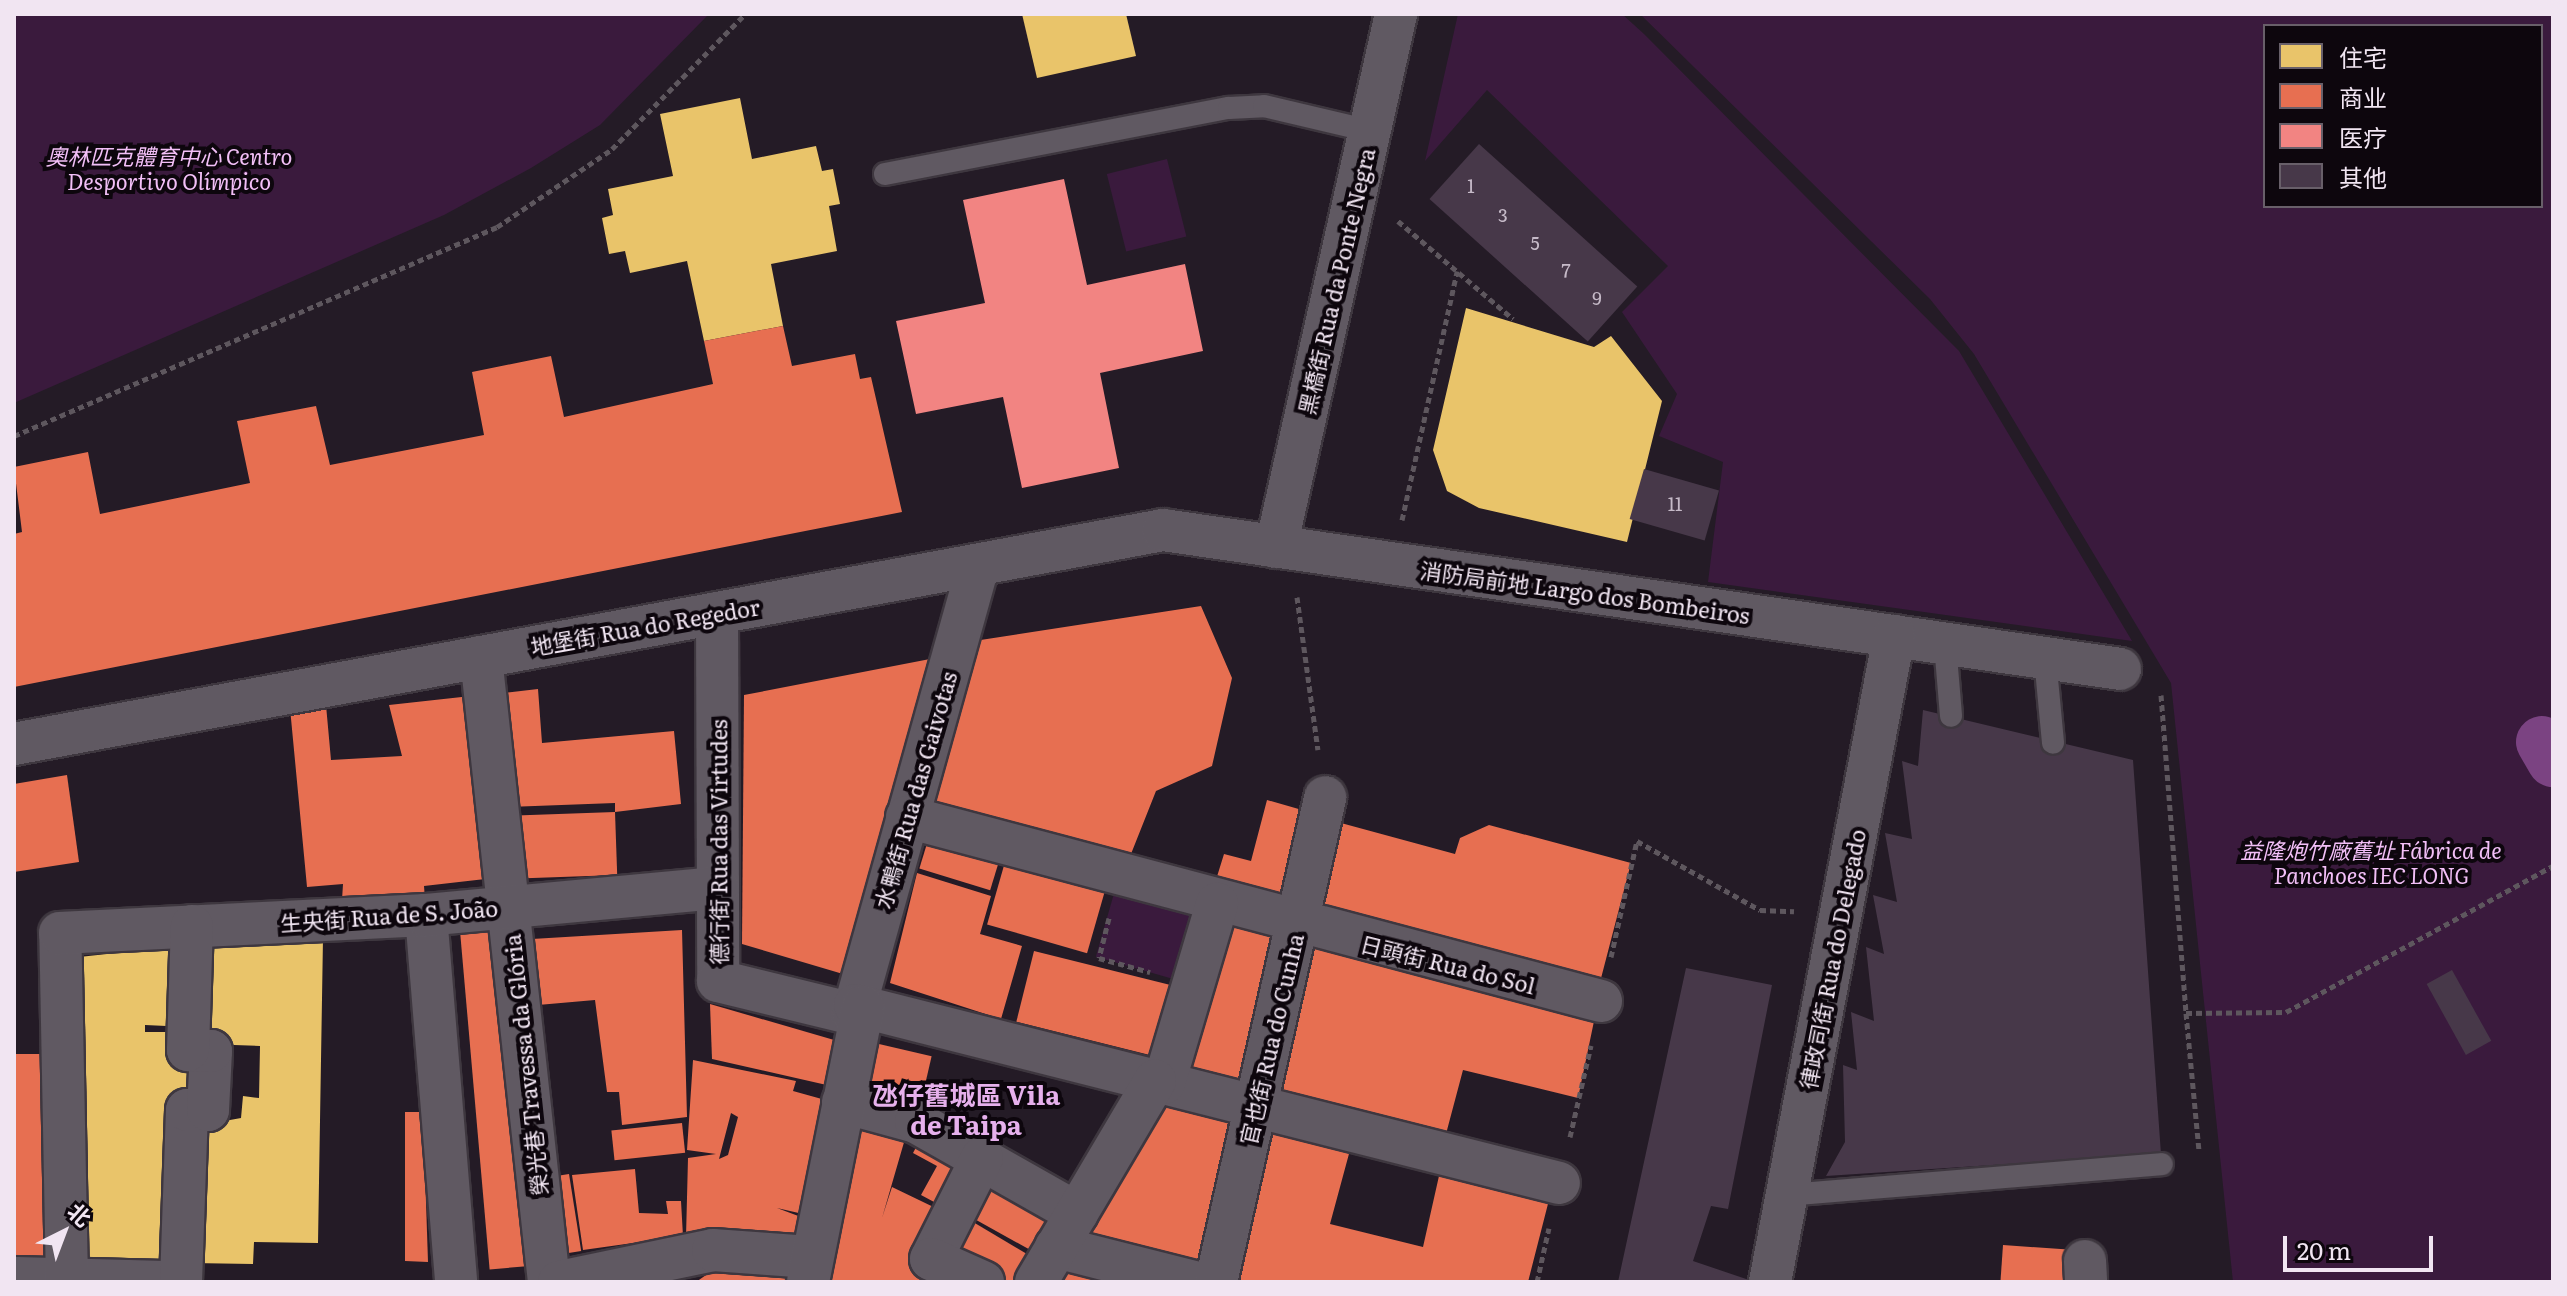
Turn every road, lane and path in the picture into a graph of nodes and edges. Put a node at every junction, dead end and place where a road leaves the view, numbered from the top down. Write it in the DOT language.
graph roads {
  1 [pos="745,14"];
  2 [pos="1396,14"];
  3 [pos="1370,131"];
  4 [pos="885,174"];
  5 [pos="1422,241"];
  6 [pos="1457,271"];
  7 [pos="1513,319"];
  8 [pos="14,436"];
  9 [pos="1283,548"];
  10 [pos="1392,564"];
  11 [pos="978,565"];
  12 [pos="717,613"];
  13 [pos="1894,636"];
  14 [pos="1945,644"];
  15 [pos="481,657"];
  16 [pos="2045,658"];
  17 [pos="2120,669"];
  18 [pos="1951,716"];
  19 [pos="2053,743"];
  20 [pos="14,744"];
  21 [pos="1325,797"];
  22 [pos="907,817"];
  23 [pos="2553,866"];
  24 [pos="1119,876"];
  25 [pos="718,888"];
  26 [pos="1217,904"];
  27 [pos="508,907"];
  28 [pos="1841,913"];
  29 [pos="426,915"];
  30 [pos="192,926"];
  31 [pos="1296,926"];
  32 [pos="1165,976"];
  33 [pos="1601,1001"];
  34 [pos="857,1009"];
  35 [pos="2186,1013"];
  36 [pos="1159,1082"];
  37 [pos="843,1102"];
  38 [pos="1255,1106"];
  39 [pos="982,1158"];
  40 [pos="2162,1164"];
  41 [pos="1559,1183"];
  42 [pos="1787,1195"];
  43 [pos="1056,1247"];
  44 [pos="809,1269"];
  45 [pos="14,1278"];
  46 [pos="67,1281"];
  47 [pos="163,1282"];
  48 [pos="181,1282"];
  49 [pos="456,1282"];
  50 [pos="549,1282"];
  51 [pos="559,1282"];
  52 [pos="983,1282"];
  53 [pos="1194,1282"];
  54 [pos="1216,1282"];
  55 [pos="1537,1282"];
  56 [pos="1770,1282"];
  1 -- 8 [label="path"];
  2 -- 3 [label="street, 黑橋街 Rua da Ponte Negra"];
  3 -- 4 [label="lane"];
  3 -- 9 [label="street, 黑橋街 Rua da Ponte Negra"];
  5 -- 6 [label="path"];
  6 -- 7 [label="path"];
  6 -- 10 [label="path"];
  9 -- 10 [label="street, 消防局前地 Largo dos Bombeiros"];
  9 -- 11 [label="street, 地堡街 Rua do Regedor"];
  9 -- 21 [label="path"];
  10 -- 13 [label="street, 消防局前地 Largo dos Bombeiros"];
  11 -- 12 [label="street, 地堡街 Rua do Regedor"];
  11 -- 22 [label="street, 水鴨街 Rua das Gaivotas"];
  12 -- 15 [label="street, 地堡街 Rua do Regedor"];
  12 -- 25 [label="street, 德行街 Rua das Virtudes"];
  13 -- 14 [label="street, 消防局前地 Largo dos Bombeiros"];
  13 -- 28 [label="street, 律政司街 Rua do Delegado"];
  14 -- 16 [label="street, 消防局前地 Largo dos Bombeiros"];
  14 -- 18 [label="lane"];
  15 -- 20 [label="street, 地堡街 Rua do Regedor"];
  15 -- 27 [label="street, 榮光巷 Travessa da Glória"];
  16 -- 17 [label="street, 消防局前地 Largo dos Bombeiros"];
  16 -- 19 [label="lane"];
  17 -- 35 [label="path"];
  21 -- 31 [label="street, 官也街 Rua do Cunha"];
  22 -- 24 [label="street, 日頭街 Rua do Sol"];
  22 -- 34 [label="street, 水鴨街 Rua das Gaivotas"];
  23 -- 35 [label="path"];
  24 -- 26 [label="street, 日頭街 Rua do Sol"];
  24 -- 32 [label="path"];
  25 -- 27 [label="street, 生央街 Rua de S. João"];
  25 -- 34 [label="street, 德行街 Rua das Virtudes"];
  26 -- 31 [label="street, 日頭街 Rua do Sol"];
  26 -- 36 [label="street"];
  27 -- 29 [label="street, 生央街 Rua de S. João"];
  27 -- 50 [label="street, 榮光巷 Travessa da Glória"];
  28 -- 33 [label="path"];
  28 -- 42 [label="street, 律政司街 Rua do Delegado"];
  29 -- 30 [label="street, 生央街 Rua de S. João"];
  29 -- 49 [label="street"];
  30 -- 46 [label="street, 生央街 Rua de S. João"];
  30 -- 48 [label="street"];
  31 -- 33 [label="street, 日頭街 Rua do Sol"];
  31 -- 38 [label="street, 官也街 Rua do Cunha"];
  33 -- 41 [label="path"];
  34 -- 36 [label="street"];
  34 -- 37 [label="street, 水鴨街 Rua das Gaivotas"];
  35 -- 40 [label="path"];
  36 -- 38 [label="street"];
  36 -- 43 [label="street"];
  37 -- 39 [label="street"];
  37 -- 44 [label="street, 水鴨街 Rua das Gaivotas"];
  38 -- 41 [label="street"];
  38 -- 54 [label="street, 官也街 Rua do Cunha"];
  39 -- 43 [label="street"];
  39 -- 52 [label="street"];
  40 -- 42 [label="lane"];
  41 -- 55 [label="path"];
  42 -- 56 [label="street, 律政司街 Rua do Delegado"];
  43 -- 53 [label="street"];
  44 -- 51 [label="street"];
  45 -- 46 [label="street"];
  46 -- 47 [label="street"];
}
